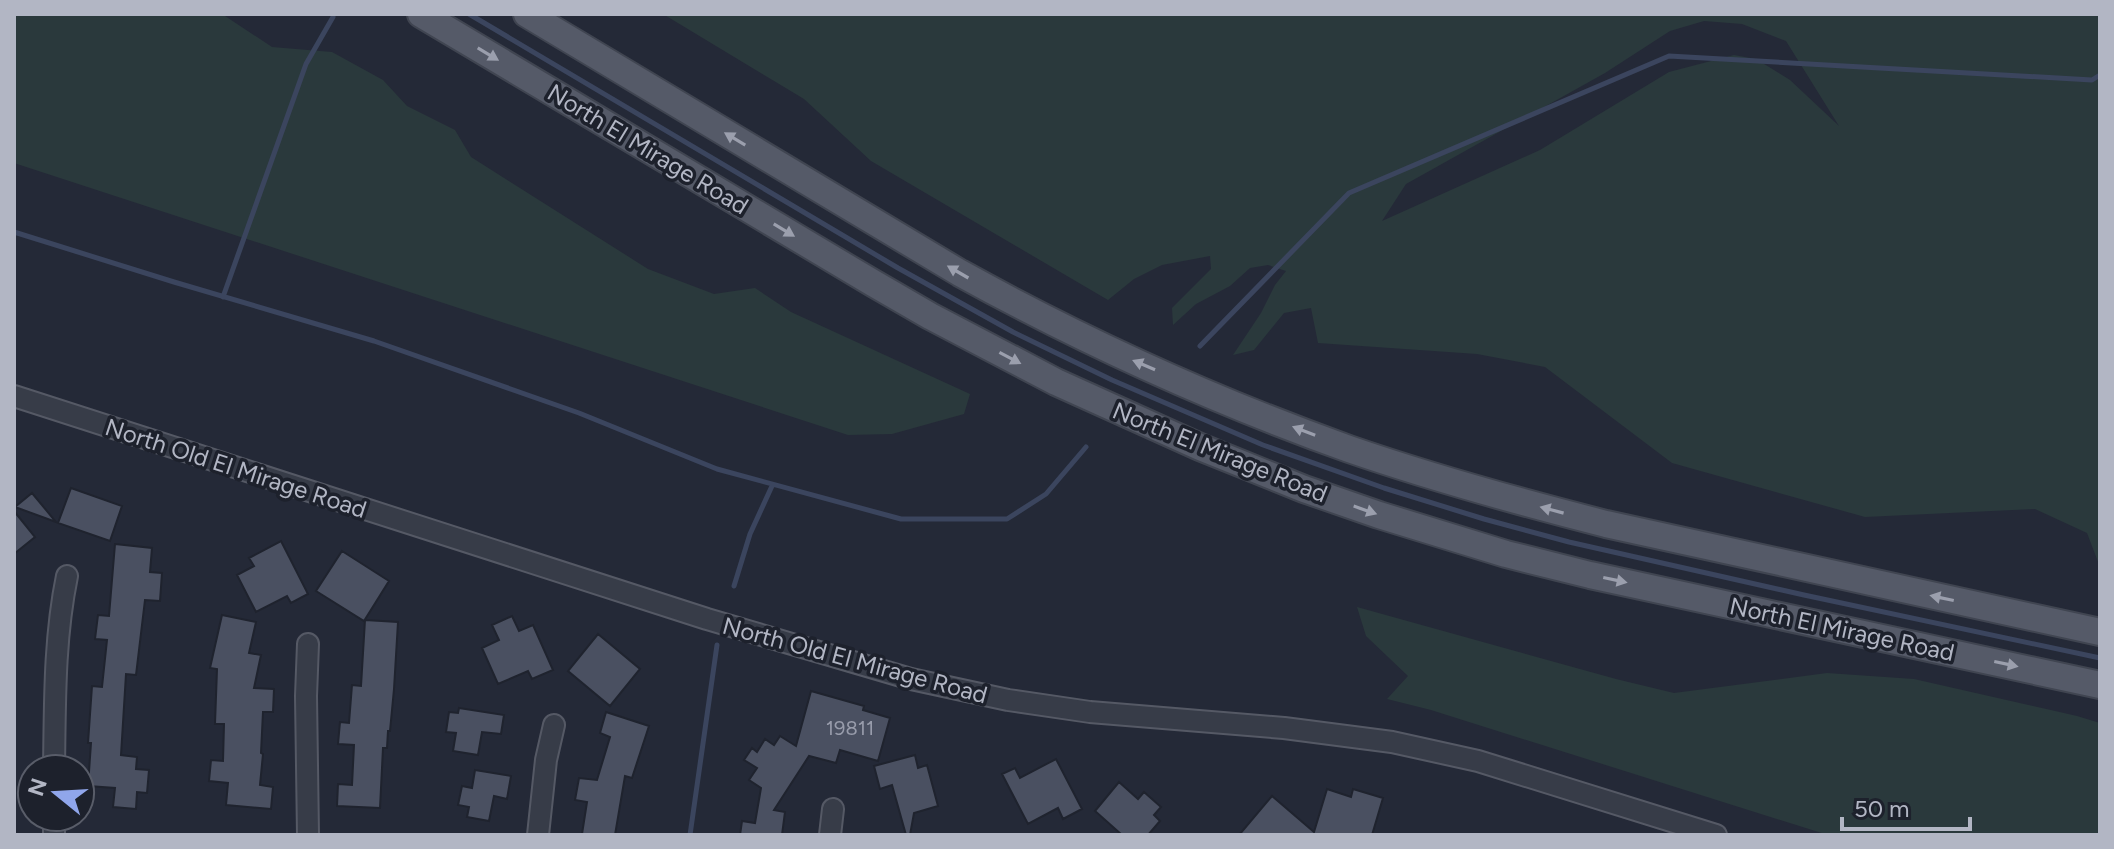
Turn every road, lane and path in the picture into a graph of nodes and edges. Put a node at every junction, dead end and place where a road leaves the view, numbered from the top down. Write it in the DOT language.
graph roads {
  1 [pos="421,14"];
  2 [pos="527,14"];
  3 [pos="14,396"];
  4 [pos="67,576"];
  5 [pos="2100,632"];
  6 [pos="308,644"];
  7 [pos="2100,685"];
  8 [pos="554,725"];
  9 [pos="54,753"];
  10 [pos="833,809"];
  11 [pos="308,835"];
  12 [pos="538,835"];
  13 [pos="830,835"];
  14 [pos="1716,835"];
  1 -- 7 [label="main road, North El Mirage Road, one-way"];
  5 -- 2 [label="main road, North El Mirage Road, one-way"];
  3 -- 14 [label="street, North Old El Mirage Road"];
  4 -- 9 [label="street"];
  6 -- 11 [label="street"];
  8 -- 12 [label="street"];
  10 -- 13 [label="street"];
}
